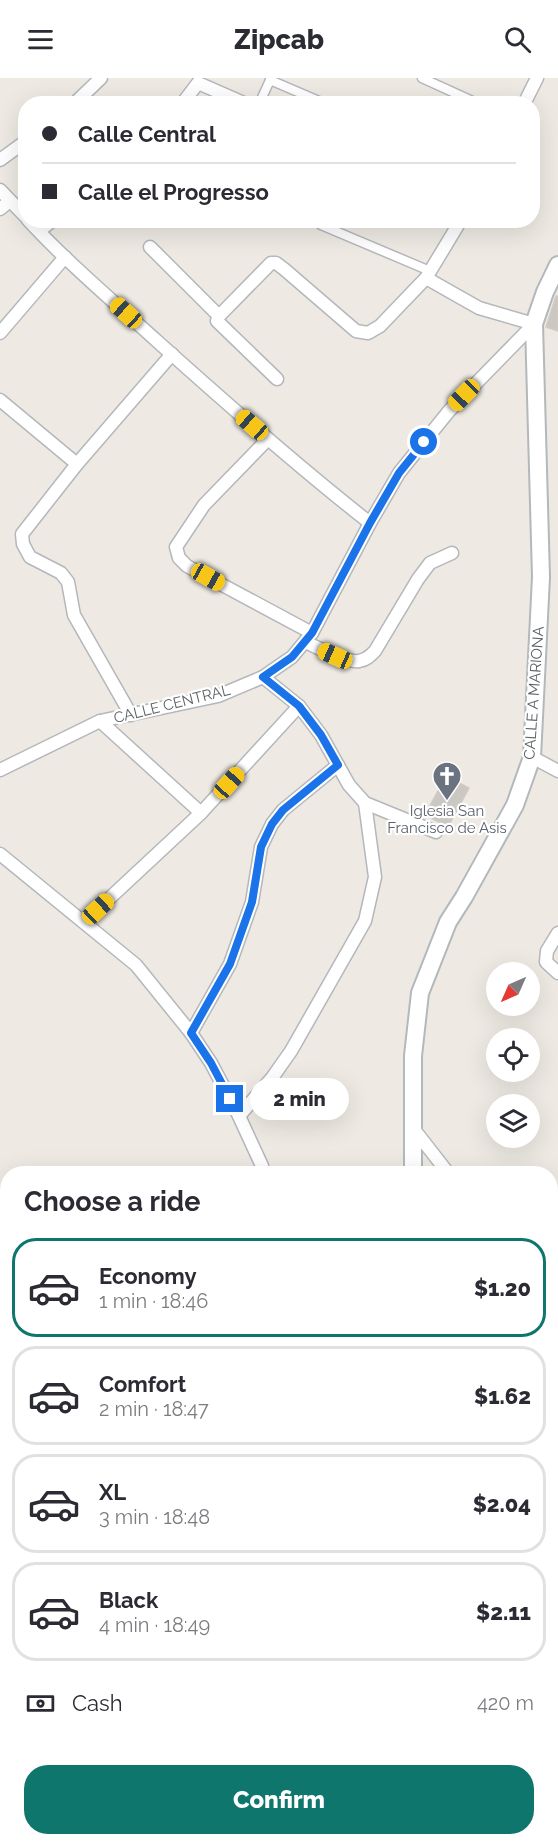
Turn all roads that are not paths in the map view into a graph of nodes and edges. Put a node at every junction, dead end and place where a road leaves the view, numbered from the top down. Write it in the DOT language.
graph roads {
  1 [pos="101,78"];
  2 [pos="422,78"];
  3 [pos="537,78"];
  4 [pos="270,79"];
  5 [pos="82,96"];
  6 [pos="188,96"];
  7 [pos="228,96"];
  8 [pos="263,96"];
  9 [pos="308,96"];
  10 [pos="461,96"];
  11 [pos="528,96"];
  12 [pos="18,147"];
  13 [pos="0,160"];
  14 [pos="0,190"];
  15 [pos="10,201"];
  16 [pos="0,209"];
  17 [pos="18,209"];
  18 [pos="36,228"];
  19 [pos="43,228"];
  20 [pos="327,228"];
  21 [pos="456,228"];
  22 [pos="39,231"];
  23 [pos="150,248"];
  24 [pos="64,257"];
  25 [pos="558,265"];
  26 [pos="428,275"];
  27 [pos="219,316"];
  28 [pos="534,324"];
  29 [pos="0,333"];
  30 [pos="172,354"];
  31 [pos="277,379"];
  32 [pos="0,400"];
  33 [pos="268,439"];
  34 [pos="77,464"];
  35 [pos="370,523"];
  36 [pos="453,553"];
  37 [pos="308,637"];
  38 [pos="263,677"];
  39 [pos="299,706"];
  40 [pos="131,715"];
  41 [pos="100,721"];
  42 [pos="532,757"];
  43 [pos="338,765"];
  44 [pos="0,770"];
  45 [pos="558,771"];
  46 [pos="365,802"];
  47 [pos="201,813"];
  48 [pos="436,832"];
  49 [pos="0,854"];
  50 [pos="84,922"];
  51 [pos="558,933"];
  52 [pos="558,973"];
  53 [pos="191,1033"];
  54 [pos="239,1116"];
  55 [pos="413,1128"];
  56 [pos="262,1166"];
  57 [pos="413,1166"];
  58 [pos="443,1166"];
  1 -- 5 [label="street"];
  2 -- 10 [label="street"];
  3 -- 11 [label="street"];
  4 -- 8 [label="street"];
  4 -- 9 [label="street"];
  6 -- 7 [label="street"];
  12 -- 13 [label="street"];
  14 -- 15 [label="street"];
  15 -- 16 [label="street"];
  15 -- 17 [label="street"];
  18 -- 22 [label="street"];
  19 -- 22 [label="street"];
  20 -- 26 [label="street"];
  21 -- 26 [label="street"];
  22 -- 24 [label="street"];
  23 -- 27 [label="street"];
  24 -- 29 [label="street"];
  24 -- 30 [label="street"];
  25 -- 28 [label="main road, CALLE A MARIONA"];
  26 -- 27 [label="street"];
  26 -- 28 [label="street"];
  27 -- 31 [label="street"];
  28 -- 35 [label="street, CALLE CENTRAL"];
  28 -- 42 [label="main road, CALLE A MARIONA"];
  30 -- 33 [label="street"];
  30 -- 34 [label="street"];
  32 -- 34 [label="street"];
  33 -- 35 [label="street"];
  33 -- 37 [label="street"];
  34 -- 40 [label="street"];
  35 -- 37 [label="street, CALLE CENTRAL"];
  36 -- 37 [label="street"];
  37 -- 38 [label="street, CALLE CENTRAL"];
  38 -- 39 [label="street"];
  38 -- 40 [label="street, CALLE CENTRAL"];
  39 -- 43 [label="street"];
  39 -- 47 [label="street"];
  40 -- 41 [label="street, CALLE CENTRAL"];
  41 -- 44 [label="street, CALLE CENTRAL"];
  41 -- 47 [label="street"];
  42 -- 45 [label="street"];
  42 -- 55 [label="main road, CALLE A MARIONA"];
  43 -- 46 [label="street"];
  43 -- 53 [label="street"];
  46 -- 48 [label="street"];
  46 -- 54 [label="street"];
  47 -- 50 [label="street"];
  49 -- 50 [label="street"];
  50 -- 53 [label="street"];
  51 -- 52 [label="street"];
  53 -- 54 [label="street"];
  54 -- 56 [label="street"];
  55 -- 57 [label="main road, CALLE A MARIONA"];
  55 -- 58 [label="street"];
}
